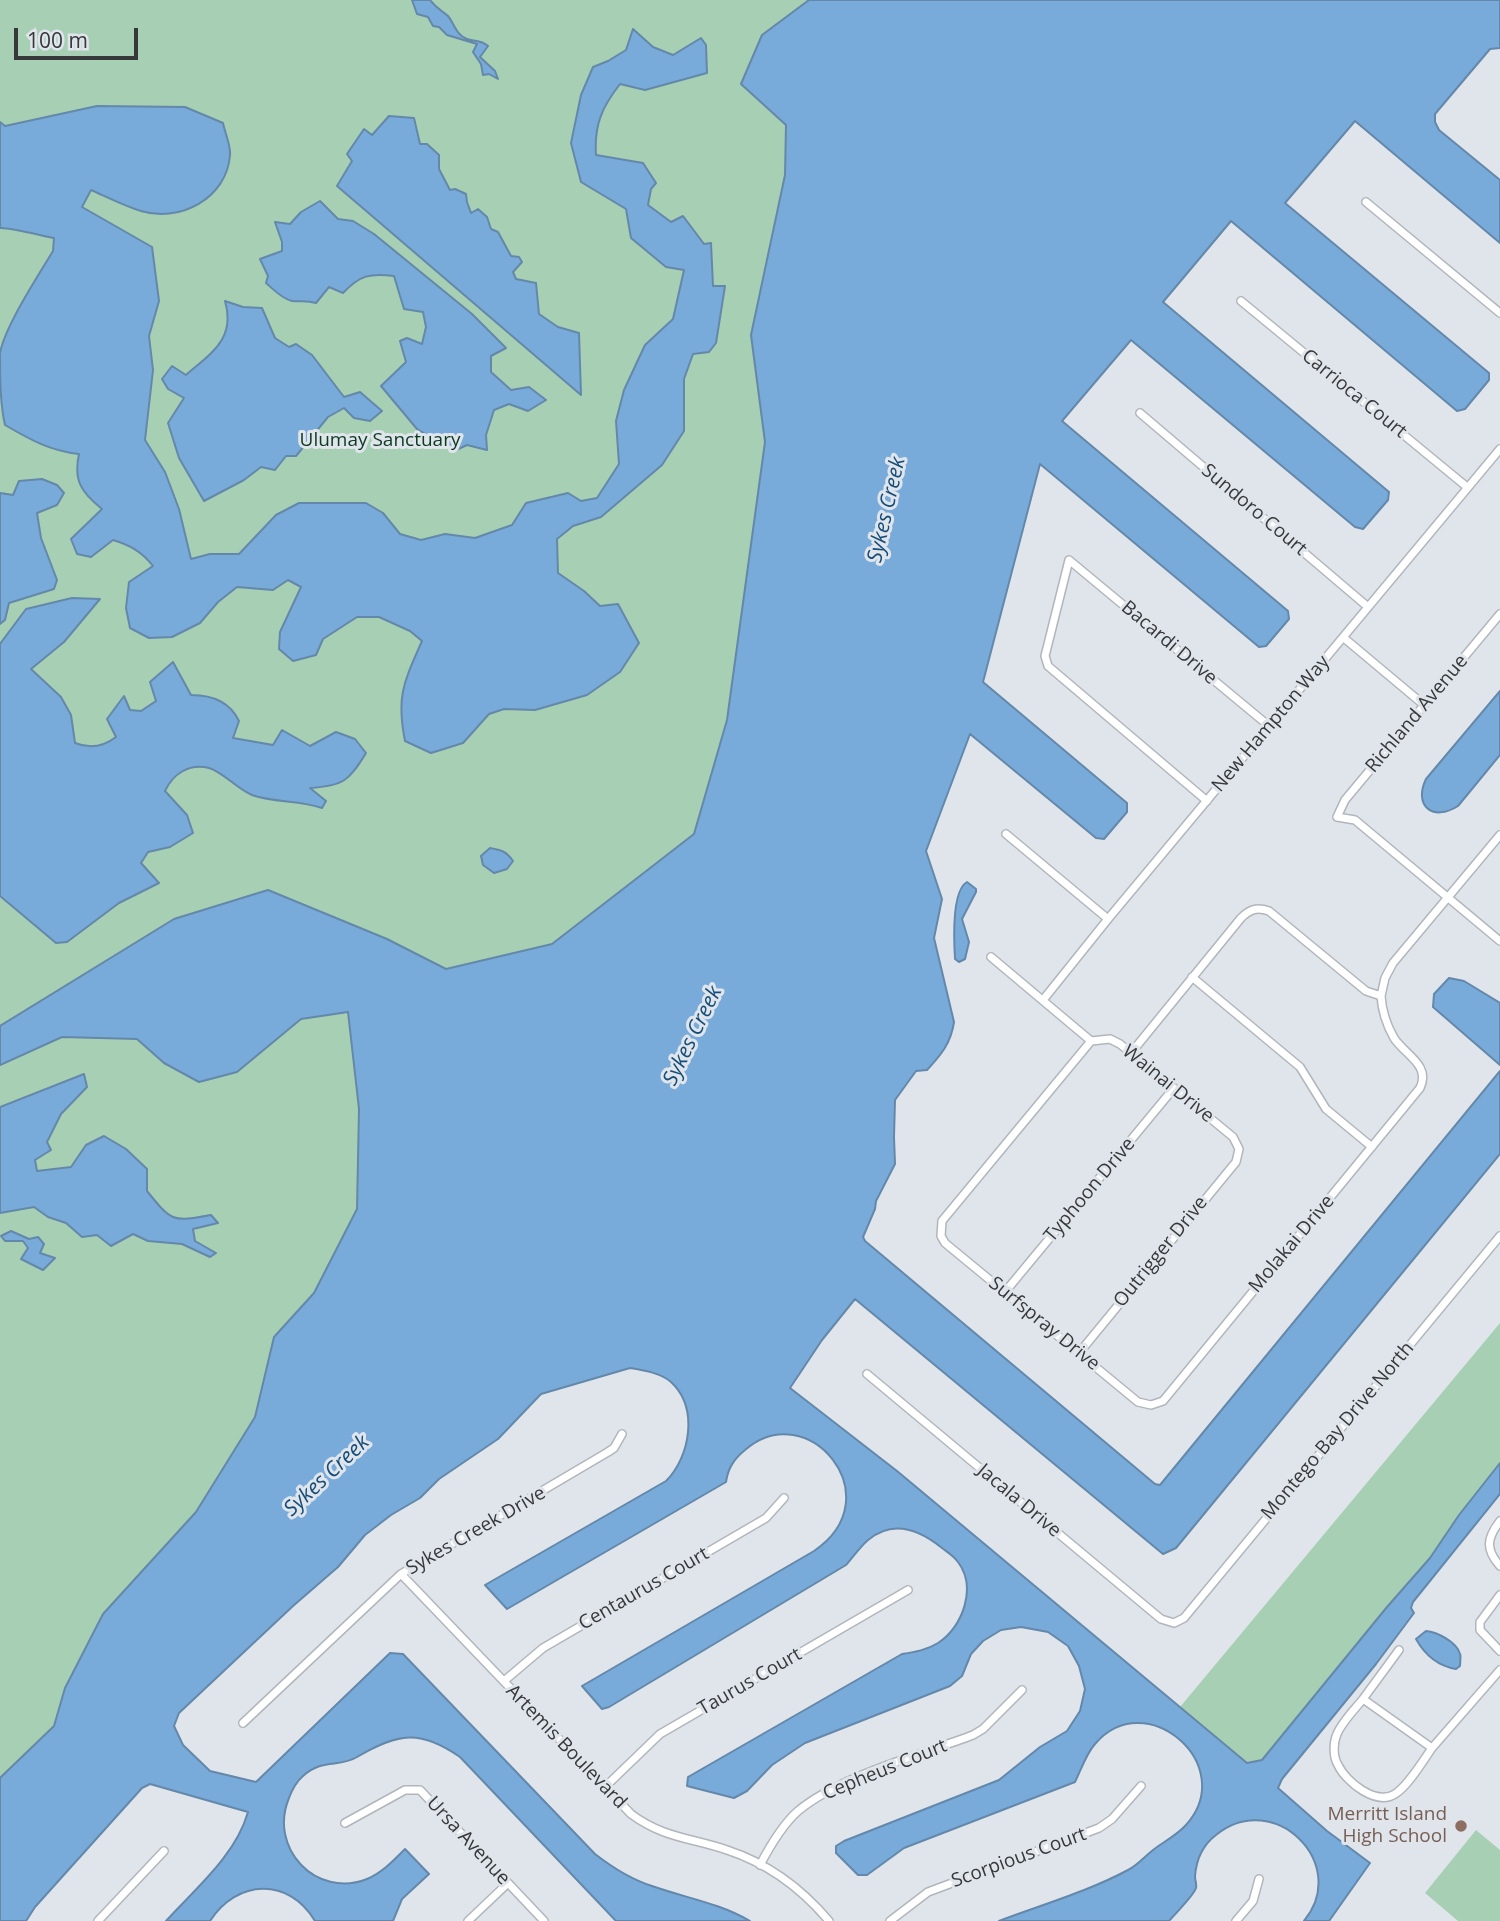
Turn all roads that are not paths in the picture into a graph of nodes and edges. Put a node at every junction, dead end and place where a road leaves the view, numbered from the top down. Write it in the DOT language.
graph roads {
  1 [pos="1366,202"];
  2 [pos="1241,301"];
  3 [pos="1500,313"];
  4 [pos="1140,413"];
  5 [pos="1500,449"];
  6 [pos="1467,487"];
  7 [pos="1368,607"];
  8 [pos="1500,614"];
  9 [pos="1343,638"];
  10 [pos="1424,705"];
  11 [pos="1269,726"];
  12 [pos="1207,801"];
  13 [pos="1006,834"];
  14 [pos="1500,835"];
  15 [pos="1448,897"];
  16 [pos="1108,919"];
  17 [pos="1500,941"];
  18 [pos="991,957"];
  19 [pos="1192,977"];
  20 [pos="1381,996"];
  21 [pos="1043,1000"];
  22 [pos="1091,1041"];
  23 [pos="1131,1053"];
  24 [pos="1174,1088"];
  25 [pos="1372,1147"];
  26 [pos="1238,1149"];
  27 [pos="1499,1239"];
  28 [pos="1005,1292"];
  29 [pos="1079,1353"];
  30 [pos="867,1374"];
  31 [pos="1151,1405"];
  32 [pos="622,1434"];
  33 [pos="784,1498"];
  34 [pos="1500,1521"];
  35 [pos="1500,1566"];
  36 [pos="401,1574"];
  37 [pos="908,1590"];
  38 [pos="1500,1595"];
  39 [pos="1174,1623"];
  40 [pos="1399,1650"];
  41 [pos="1500,1651"];
  42 [pos="1500,1670"];
  43 [pos="504,1681"];
  44 [pos="1022,1690"];
  45 [pos="1363,1699"];
  46 [pos="243,1723"];
  47 [pos="1432,1748"];
  48 [pos="1141,1786"];
  49 [pos="604,1788"];
  50 [pos="345,1823"];
  51 [pos="164,1851"];
  52 [pos="760,1865"];
  53 [pos="1259,1879"];
  54 [pos="508,1883"];
  55 [pos="99,1921"];
  56 [pos="468,1921"];
  57 [pos="544,1921"];
  58 [pos="829,1921"];
  59 [pos="890,1921"];
  60 [pos="1236,1921"];
  1 -- 3 [label="street"];
  2 -- 6 [label="street, Carrioca Court"];
  4 -- 7 [label="street, Sundoro Court"];
  5 -- 6 [label="street, New Hampton Way"];
  6 -- 7 [label="street, New Hampton Way"];
  7 -- 9 [label="street, New Hampton Way"];
  8 -- 10 [label="street, Richland Avenue"];
  9 -- 10 [label="street"];
  9 -- 11 [label="street, New Hampton Way"];
  10 -- 15 [label="street, Richland Avenue"];
  11 -- 12 [label="street, New Hampton Way"];
  11 -- 12 [label="street, Bacardi Drive"];
  12 -- 16 [label="street, New Hampton Way"];
  13 -- 16 [label="street"];
  14 -- 15 [label="street"];
  15 -- 17 [label="street"];
  15 -- 20 [label="street"];
  16 -- 21 [label="street, New Hampton Way"];
  18 -- 21 [label="street, Wainai Drive"];
  19 -- 20 [label="street"];
  19 -- 23 [label="street"];
  19 -- 25 [label="street"];
  20 -- 25 [label="street, Molakai Drive"];
  21 -- 22 [label="street, Wainai Drive"];
  22 -- 23 [label="street, Wainai Drive"];
  22 -- 28 [label="street, Surfspray Drive"];
  23 -- 24 [label="street, Wainai Drive"];
  24 -- 26 [label="street, Wainai Drive"];
  24 -- 28 [label="street, Typhoon Drive"];
  25 -- 31 [label="street, Molakai Drive"];
  26 -- 29 [label="street, Outrigger Drive"];
  27 -- 39 [label="street, Montego Bay Drive North"];
  28 -- 29 [label="street, Surfspray Drive"];
  29 -- 31 [label="street, Surfspray Drive"];
  30 -- 39 [label="street, Jacala Drive"];
  32 -- 36 [label="street, Sykes Creek Drive"];
  33 -- 43 [label="street, Centaurus Court"];
  34 -- 35 [label="street"];
  36 -- 43 [label="street, Artemis Boulevard"];
  36 -- 46 [label="street, Sykes Creek Drive"];
  37 -- 49 [label="street, Taurus Court"];
  38 -- 41 [label="street"];
  40 -- 45 [label="street"];
  42 -- 47 [label="street"];
  43 -- 49 [label="street, Artemis Boulevard"];
  44 -- 52 [label="street, Cepheus Court"];
  45 -- 47 [label="street"];
  45 -- 47 [label="street"];
  48 -- 59 [label="street, Scorpious Court"];
  49 -- 52 [label="street, Artemis Boulevard"];
  50 -- 54 [label="street, Ursa Avenue"];
  51 -- 55 [label="street"];
  52 -- 58 [label="street, Artemis Boulevard"];
  53 -- 60 [label="street"];
  54 -- 56 [label="street"];
  54 -- 57 [label="street, Ursa Avenue"];
}
